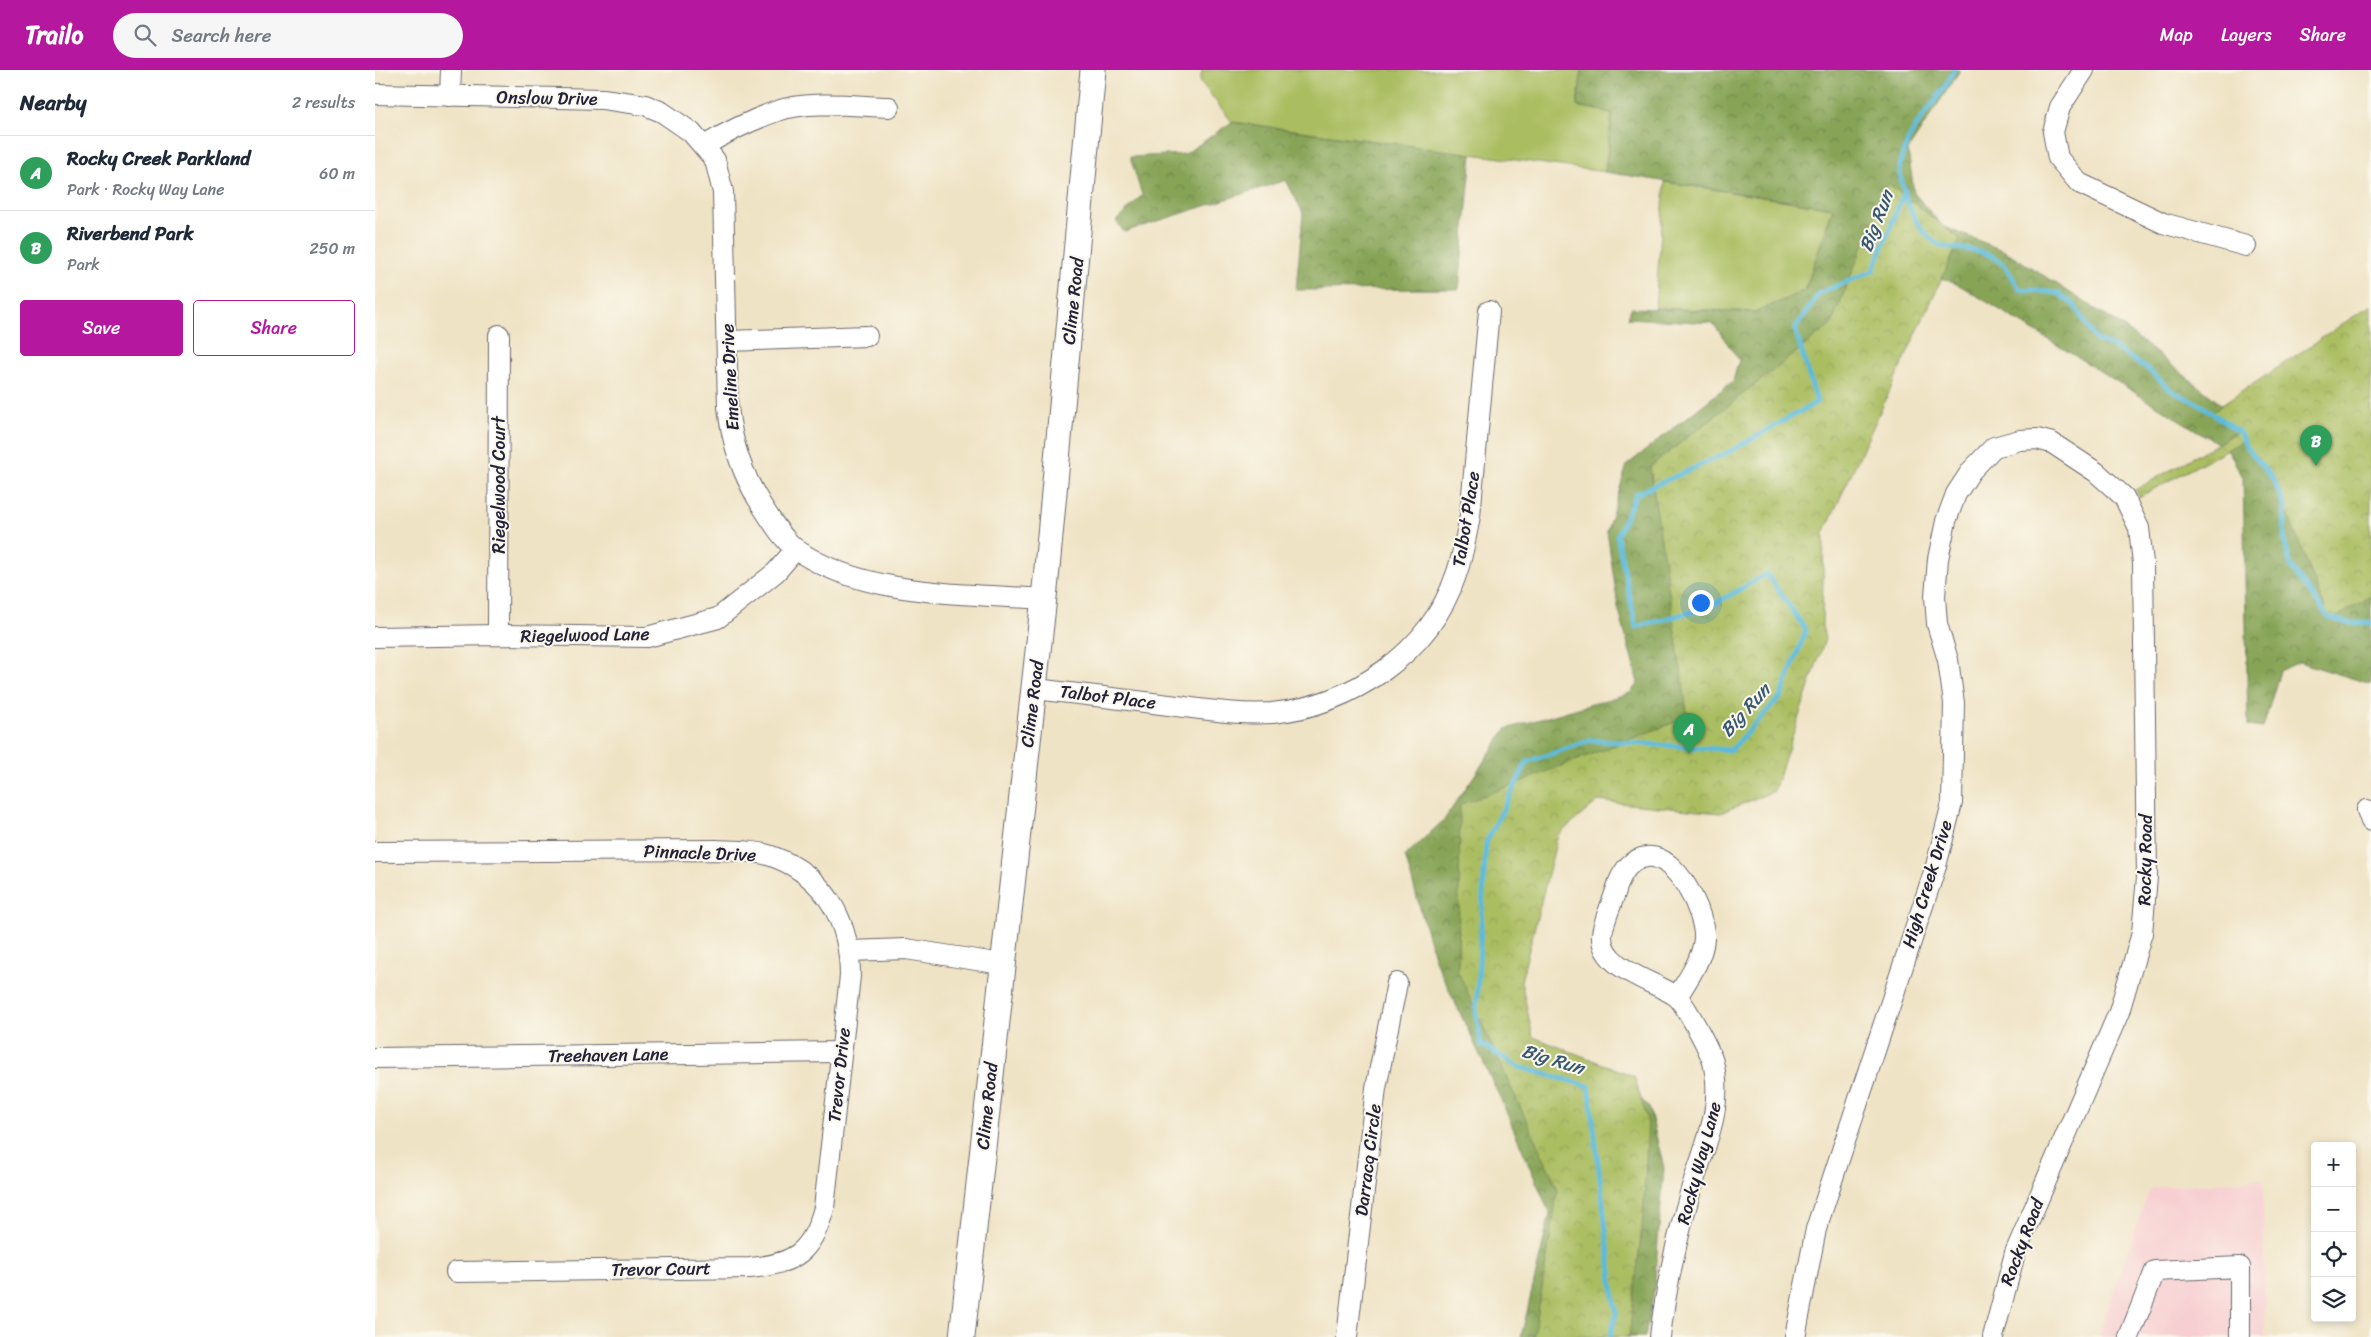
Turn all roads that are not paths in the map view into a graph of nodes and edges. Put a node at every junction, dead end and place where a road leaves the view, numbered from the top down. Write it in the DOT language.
graph roads {
  1 [pos="451,70"];
  2 [pos="1093,70"];
  3 [pos="2083,70"];
  4 [pos="375,94"];
  5 [pos="450,96"];
  6 [pos="889,107"];
  7 [pos="704,146"];
  8 [pos="2246,246"];
  9 [pos="1489,311"];
  10 [pos="499,335"];
  11 [pos="867,336"];
  12 [pos="728,340"];
  13 [pos="2005,443"];
  14 [pos="796,549"];
  15 [pos="1043,599"];
  16 [pos="498,635"];
  17 [pos="375,637"];
  18 [pos="1034,688"];
  19 [pos="375,852"];
  20 [pos="850,951"];
  21 [pos="1002,964"];
  22 [pos="1397,984"];
  23 [pos="1677,997"];
  24 [pos="841,1052"];
  25 [pos="375,1058"];
  26 [pos="825,1198"];
  27 [pos="456,1272"];
  28 [pos="962,1337"];
  29 [pos="1347,1337"];
  30 [pos="1660,1337"];
  31 [pos="1795,1337"];
  32 [pos="1993,1337"];
  33 [pos="2129,1337"];
  34 [pos="2240,1337"];
  1 -- 5 [label="street"];
  2 -- 15 [label="main road, Clime Road"];
  3 -- 8 [label="street"];
  4 -- 5 [label="street, Onslow Drive"];
  5 -- 7 [label="street, Onslow Drive"];
  6 -- 7 [label="street"];
  7 -- 12 [label="street, Emeline Drive"];
  9 -- 18 [label="street, Talbot Place"];
  10 -- 16 [label="street, Riegelwood Court"];
  11 -- 12 [label="street"];
  12 -- 14 [label="street, Emeline Drive"];
  13 -- 31 [label="street, High Creek Drive"];
  13 -- 32 [label="street, Rocky Road"];
  14 -- 15 [label="street, Emeline Drive"];
  14 -- 16 [label="street, Riegelwood Lane"];
  15 -- 18 [label="main road, Clime Road"];
  16 -- 17 [label="street, Riegelwood Lane"];
  18 -- 21 [label="main road, Clime Road"];
  19 -- 20 [label="street, Pinnacle Drive"];
  20 -- 21 [label="street"];
  20 -- 24 [label="street, Trevor Drive"];
  21 -- 28 [label="main road, Clime Road"];
  22 -- 29 [label="street, Darracq Circle"];
  23 -- 23 [label="street, Rocky Way Lane"];
  23 -- 30 [label="street, Rocky Way Lane"];
  24 -- 25 [label="street, Treehaven Lane"];
  24 -- 26 [label="street, Trevor Drive"];
  26 -- 27 [label="street, Trevor Court"];
  33 -- 34 [label="street"];
}
